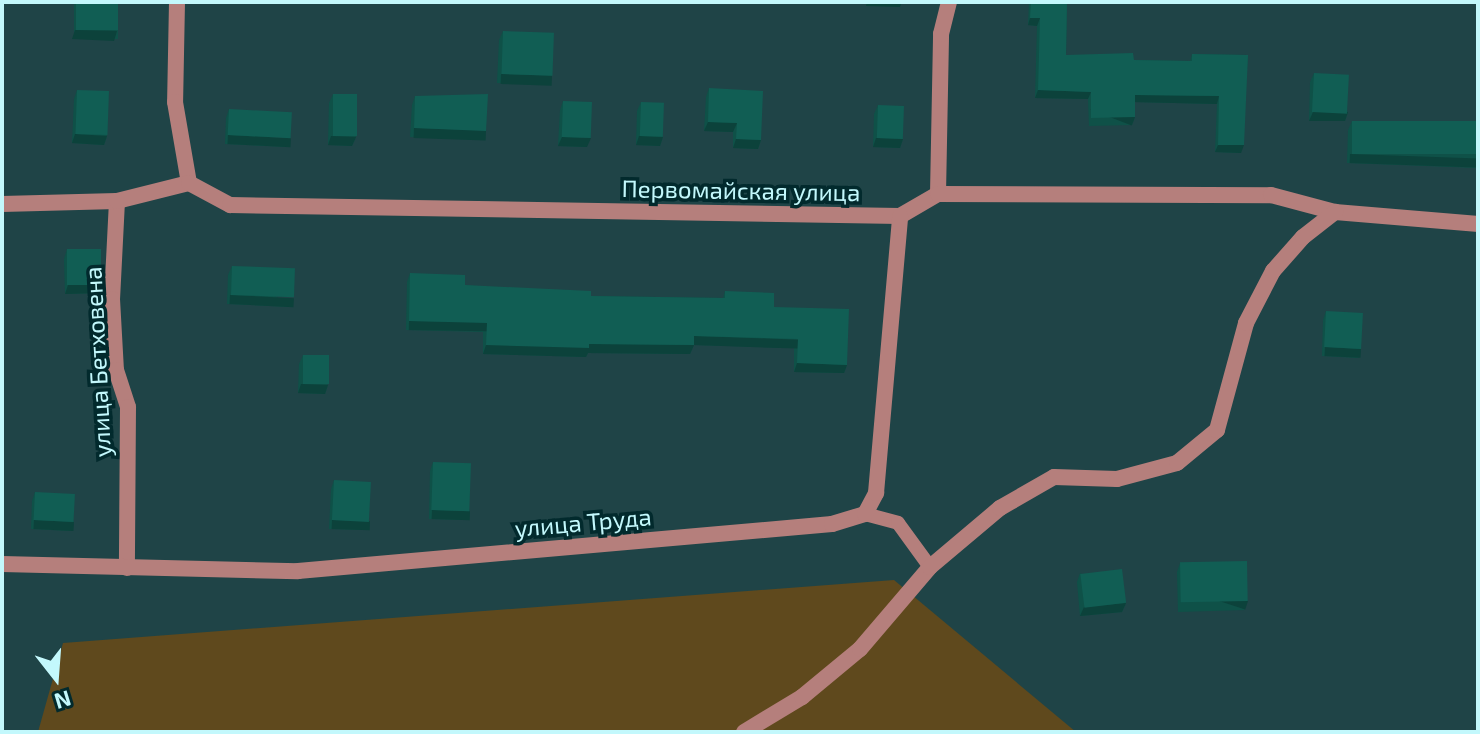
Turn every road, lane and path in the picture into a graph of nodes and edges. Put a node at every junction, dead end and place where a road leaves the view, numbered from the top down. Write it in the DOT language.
graph roads {
  1 [pos="177,2"];
  2 [pos="949,2"];
  3 [pos="189,183"];
  4 [pos="938,194"];
  5 [pos="117,201"];
  6 [pos="2,204"];
  7 [pos="1335,212"];
  8 [pos="900,216"];
  9 [pos="1478,224"];
  10 [pos="865,514"];
  11 [pos="2,564"];
  12 [pos="930,567"];
  13 [pos="127,568"];
  14 [pos="744,732"];
  1 -- 3 [label="street"];
  2 -- 4 [label="street"];
  3 -- 5 [label="street"];
  3 -- 8 [label="street, Первомайская улица"];
  4 -- 7 [label="street"];
  4 -- 8 [label="street"];
  5 -- 6 [label="street"];
  5 -- 13 [label="street, улица Бетховена"];
  7 -- 9 [label="street"];
  7 -- 12 [label="street"];
  8 -- 10 [label="street"];
  10 -- 12 [label="lane"];
  10 -- 13 [label="street, улица Труда"];
  11 -- 13 [label="street, улица Труда"];
  12 -- 14 [label="street"];
}
